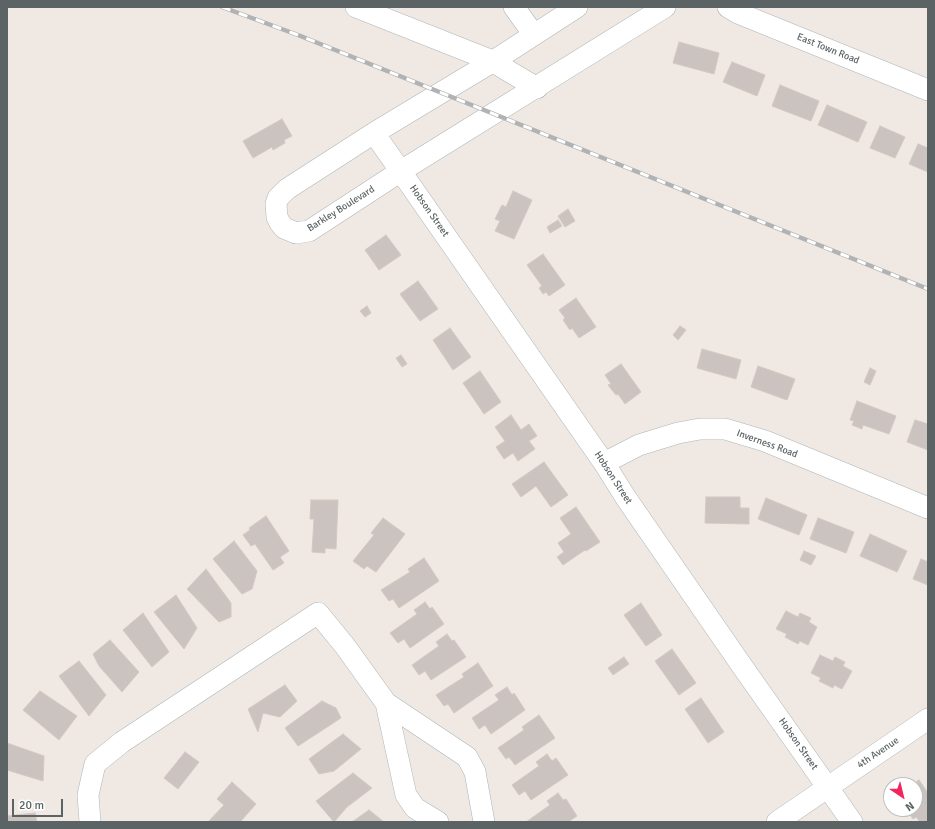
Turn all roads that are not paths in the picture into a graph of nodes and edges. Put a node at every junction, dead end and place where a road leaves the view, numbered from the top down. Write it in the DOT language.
graph roads {
  1 [pos="356,7"];
  2 [pos="514,7"];
  3 [pos="577,7"];
  4 [pos="665,7"];
  5 [pos="728,7"];
  6 [pos="534,35"];
  7 [pos="492,62"];
  8 [pos="537,88"];
  9 [pos="928,90"];
  10 [pos="374,133"];
  11 [pos="401,171"];
  12 [pos="604,463"];
  13 [pos="928,508"];
  14 [pos="386,704"];
  15 [pos="928,719"];
  16 [pos="828,787"];
  17 [pos="90,822"];
  18 [pos="438,822"];
  19 [pos="484,822"];
  20 [pos="777,822"];
  21 [pos="852,822"];
  1 -- 7 [label="street"];
  2 -- 6 [label="street"];
  3 -- 6 [label="street, Barkley Boulevard"];
  4 -- 8 [label="street, Barkley Boulevard"];
  5 -- 9 [label="street, East Town Road"];
  6 -- 7 [label="street, Barkley Boulevard"];
  7 -- 8 [label="street"];
  7 -- 10 [label="street, Barkley Boulevard"];
  8 -- 11 [label="street, Barkley Boulevard"];
  10 -- 11 [label="street, Hobson Street"];
  10 -- 11 [label="street, Barkley Boulevard"];
  11 -- 12 [label="street, Hobson Street"];
  12 -- 13 [label="street, Inverness Road"];
  12 -- 16 [label="street, Hobson Street"];
  14 -- 17 [label="street"];
  14 -- 18 [label="street"];
  14 -- 19 [label="street"];
  15 -- 16 [label="street, 4th Avenue"];
  16 -- 20 [label="street, 4th Avenue"];
  16 -- 21 [label="street, Hobson Street"];
}
